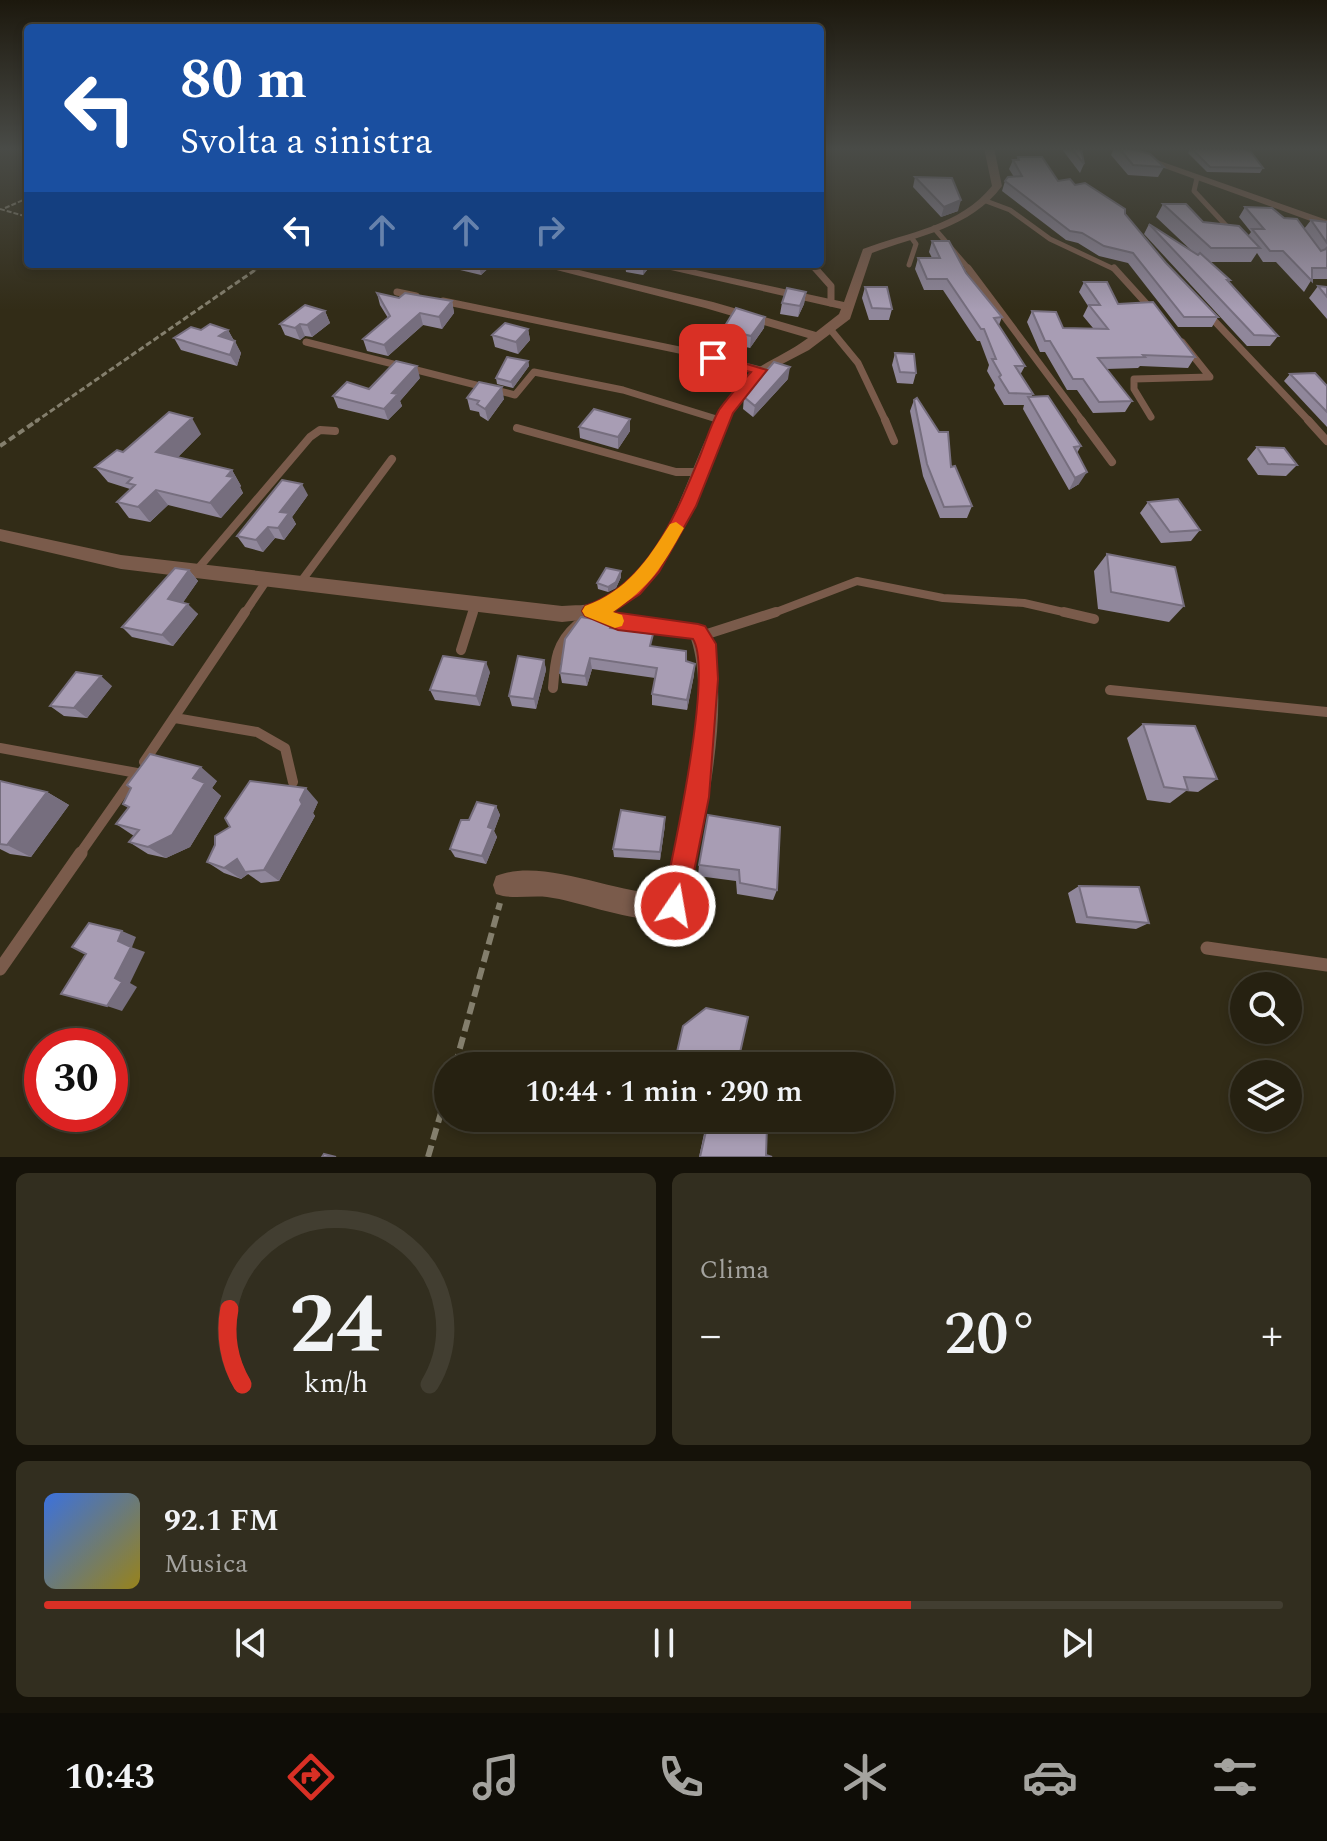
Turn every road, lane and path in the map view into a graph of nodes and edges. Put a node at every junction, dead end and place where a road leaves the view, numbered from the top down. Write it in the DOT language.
graph roads {
  1 [pos="984,202"];
  2 [pos="989,202"];
  3 [pos="1204,202"];
  4 [pos="1266,202"];
  5 [pos="1281,207"];
  6 [pos="1,209"];
  7 [pos="24,216"];
  8 [pos="1290,220"];
  9 [pos="1327,224"];
  10 [pos="934,228"];
  11 [pos="911,237"];
  12 [pos="1238,239"];
  13 [pos="909,265"];
  14 [pos="258,268"];
  15 [pos="556,268"];
  16 [pos="668,268"];
  17 [pos="815,268"];
  18 [pos="397,292"];
  19 [pos="423,297"];
  20 [pos="437,299"];
  21 [pos="839,305"];
  22 [pos="1202,307"];
  23 [pos="1156,314"];
  24 [pos="825,333"];
  25 [pos="1173,333"];
  26 [pos="306,342"];
  27 [pos="760,370"];
  28 [pos="1151,417"];
  29 [pos="723,421"];
  30 [pos="517,428"];
  31 [pos="335,431"];
  32 [pos="894,441"];
  33 [pos="1327,441"];
  34 [pos="0,446"];
  35 [pos="392,459"];
  36 [pos="1112,462"];
  37 [pos="703,472"];
  38 [pos="0,535"];
  39 [pos="196,571"];
  40 [pos="267,580"];
  41 [pos="300,583"];
  42 [pos="475,605"];
  43 [pos="588,611"];
  44 [pos="1094,619"];
  45 [pos="701,636"];
  46 [pos="461,650"];
  47 [pos="553,688"];
  48 [pos="1110,690"];
  49 [pos="1327,712"];
  50 [pos="175,718"];
  51 [pos="0,748"];
  52 [pos="137,773"];
  53 [pos="293,782"];
  54 [pos="505,885"];
  55 [pos="1207,948"];
  56 [pos="1327,965"];
  57 [pos="0,969"];
  58 [pos="459,1052"];
  59 [pos="435,1132"];
  60 [pos="428,1157"];
  1 -- 10 [label="street"];
  2 -- 23 [label="lane"];
  3 -- 12 [label="lane"];
  4 -- 5 [label="street"];
  5 -- 8 [label="lane"];
  5 -- 9 [label="street"];
  6 -- 7 [label="path"];
  10 -- 11 [label="street"];
  10 -- 36 [label="lane"];
  11 -- 13 [label="lane"];
  11 -- 21 [label="street"];
  14 -- 34 [label="path"];
  15 -- 24 [label="street"];
  16 -- 21 [label="street"];
  17 -- 21 [label="lane"];
  18 -- 19 [label="lane"];
  20 -- 27 [label="lane"];
  21 -- 24 [label="street"];
  22 -- 33 [label="lane"];
  24 -- 27 [label="street"];
  24 -- 32 [label="lane"];
  25 -- 28 [label="lane"];
  26 -- 29 [label="lane"];
  27 -- 29 [label="street"];
  29 -- 37 [label="street"];
  30 -- 37 [label="lane"];
  31 -- 39 [label="lane"];
  35 -- 41 [label="lane"];
  37 -- 43 [label="street"];
  38 -- 39 [label="street"];
  39 -- 40 [label="street"];
  40 -- 41 [label="street"];
  40 -- 50 [label="lane"];
  41 -- 42 [label="street"];
  42 -- 43 [label="street"];
  42 -- 46 [label="lane"];
  43 -- 45 [label="street"];
  43 -- 47 [label="lane"];
  44 -- 45 [label="lane"];
  45 -- 54 [label="street"];
  48 -- 49 [label="lane"];
  50 -- 52 [label="lane"];
  50 -- 53 [label="lane"];
  51 -- 52 [label="lane"];
  52 -- 57 [label="lane"];
  54 -- 58 [label="path"];
  55 -- 56 [label="lane"];
  59 -- 60 [label="path"];
}
